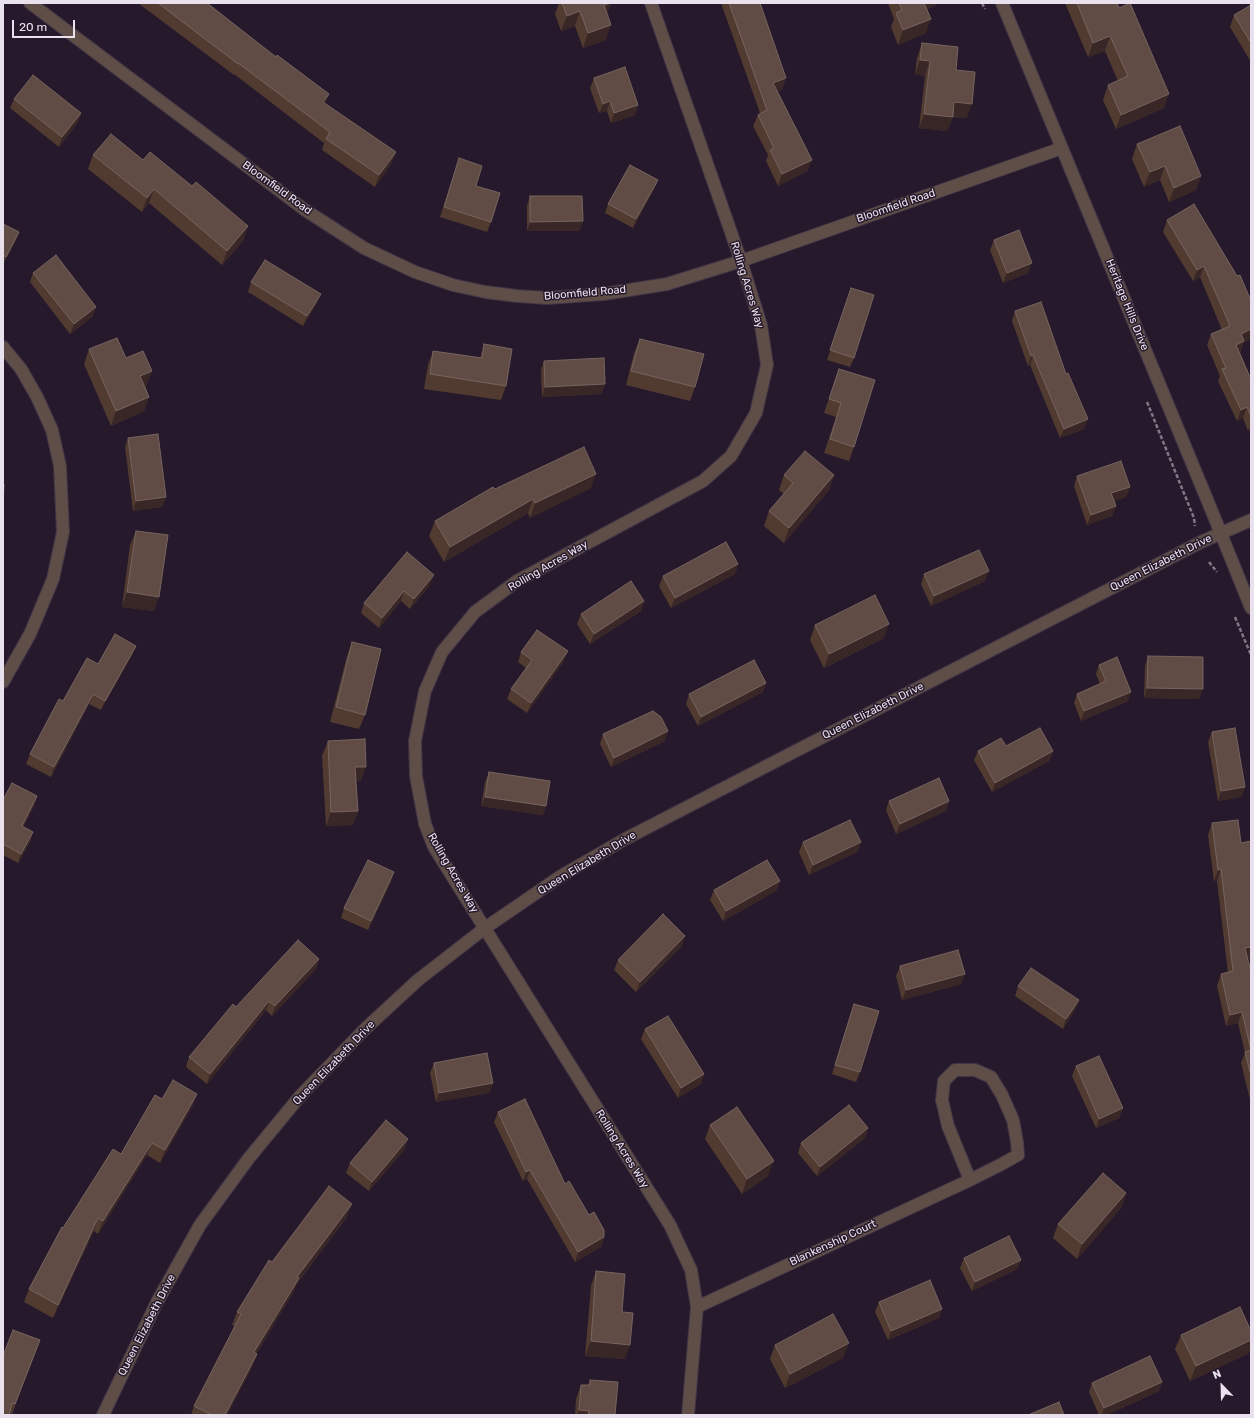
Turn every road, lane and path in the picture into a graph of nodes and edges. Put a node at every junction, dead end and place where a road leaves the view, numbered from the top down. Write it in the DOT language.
graph roads {
  1 [pos="30,3"];
  2 [pos="651,3"];
  3 [pos="1002,3"];
  4 [pos="1062,148"];
  5 [pos="741,261"];
  6 [pos="3,347"];
  7 [pos="1251,520"];
  8 [pos="1221,533"];
  9 [pos="1251,608"];
  10 [pos="3,682"];
  11 [pos="485,928"];
  12 [pos="970,1180"];
  13 [pos="697,1307"];
  14 [pos="103,1415"];
  15 [pos="688,1415"];
  1 -- 5 [label="street, Bloomfield Road"];
  2 -- 5 [label="street, Rolling Acres Way"];
  3 -- 4 [label="street, Heritage Hills Drive"];
  4 -- 5 [label="street, Bloomfield Road"];
  4 -- 8 [label="street, Heritage Hills Drive"];
  5 -- 11 [label="street, Rolling Acres Way"];
  6 -- 10 [label="street"];
  7 -- 8 [label="street, Queen Elizabeth Drive"];
  8 -- 9 [label="street, Heritage Hills Drive"];
  8 -- 11 [label="street, Queen Elizabeth Drive"];
  11 -- 13 [label="street, Rolling Acres Way"];
  11 -- 14 [label="street, Queen Elizabeth Drive"];
  12 -- 12 [label="street, Blankenship Court"];
  12 -- 13 [label="street, Blankenship Court"];
  13 -- 15 [label="street, Rolling Acres Way"];
}
